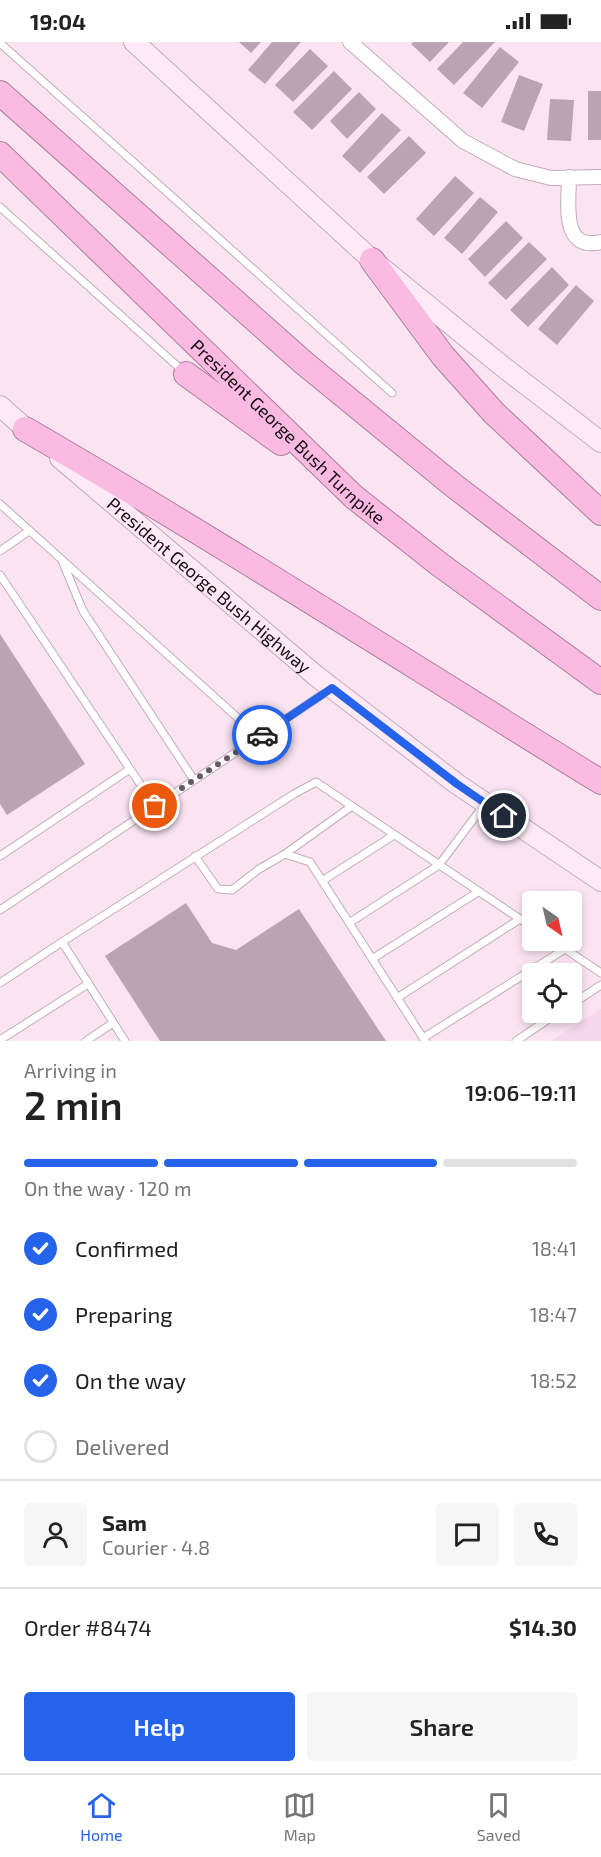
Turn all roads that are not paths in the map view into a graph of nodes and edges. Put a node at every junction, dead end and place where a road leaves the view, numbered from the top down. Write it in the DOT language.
graph roads {
  1 [pos="134,42"];
  2 [pos="350,42"];
  3 [pos="0,43"];
  4 [pos="0,93"];
  5 [pos="0,154"];
  6 [pos="569,177"];
  7 [pos="601,177"];
  8 [pos="0,207"];
  9 [pos="601,242"];
  10 [pos="372,260"];
  11 [pos="186,374"];
  12 [pos="392,393"];
  13 [pos="0,406"];
  14 [pos="25,429"];
  15 [pos="601,442"];
  16 [pos="354,497"];
  17 [pos="0,504"];
  18 [pos="601,513"];
  19 [pos="29,531"];
  20 [pos="0,551"];
  21 [pos="62,561"];
  22 [pos="0,575"];
  23 [pos="601,598"];
  24 [pos="601,682"];
  25 [pos="332,688"];
  26 [pos="259,737"];
  27 [pos="130,769"];
  28 [pos="194,780"];
  29 [pos="601,782"];
  30 [pos="485,803"];
  31 [pos="155,806"];
  32 [pos="352,806"];
  33 [pos="394,835"];
  34 [pos="285,854"];
  35 [pos="0,856"];
  36 [pos="195,856"];
  37 [pos="439,865"];
  38 [pos="322,881"];
  39 [pos="601,881"];
  40 [pos="478,892"];
  41 [pos="0,910"];
  42 [pos="520,919"];
  43 [pos="349,923"];
  44 [pos="62,942"];
  45 [pos="562,951"];
  46 [pos="568,951"];
  47 [pos="372,959"];
  48 [pos="601,973"];
  49 [pos="0,983"];
  50 [pos="88,984"];
  51 [pos="601,985"];
  52 [pos="582,997"];
  53 [pos="397,998"];
  54 [pos="113,1023"];
  55 [pos="543,1023"];
  56 [pos="0,1040"];
  57 [pos="424,1040"];
  58 [pos="86,1041"];
  59 [pos="125,1041"];
  60 [pos="516,1041"];
  1 -- 10 [label="main road"];
  2 -- 6 [label="street"];
  3 -- 12 [label="lane"];
  4 -- 23 [label="highway"];
  5 -- 16 [label="highway, President George Bush Turnpike"];
  6 -- 7 [label="street"];
  6 -- 9 [label="street"];
  8 -- 11 [label="lane"];
  10 -- 15 [label="main road"];
  10 -- 18 [label="highway"];
  11 -- 16 [label="highway"];
  13 -- 14 [label="main road, President George Bush Highway"];
  14 -- 25 [label="main road, President George Bush Highway"];
  14 -- 29 [label="highway"];
  16 -- 24 [label="highway, President George Bush Turnpike"];
  17 -- 19 [label="lane"];
  19 -- 20 [label="lane"];
  19 -- 21 [label="lane"];
  21 -- 26 [label="lane"];
  21 -- 28 [label="lane"];
  22 -- 27 [label="lane"];
  25 -- 26 [label="lane"];
  25 -- 30 [label="main road, President George Bush Highway"];
  26 -- 28 [label="lane"];
  27 -- 31 [label="lane"];
  27 -- 35 [label="lane"];
  28 -- 31 [label="lane"];
  30 -- 37 [label="lane"];
  30 -- 39 [label="main road, President George Bush Highway"];
  31 -- 41 [label="lane"];
  32 -- 33 [label="lane"];
  32 -- 34 [label="lane"];
  32 -- 36 [label="lane"];
  33 -- 37 [label="lane"];
  33 -- 38 [label="lane"];
  34 -- 36 [label="lane"];
  34 -- 38 [label="lane"];
  36 -- 44 [label="lane"];
  37 -- 40 [label="lane"];
  37 -- 43 [label="lane"];
  38 -- 43 [label="lane"];
  40 -- 42 [label="lane"];
  40 -- 47 [label="lane"];
  42 -- 53 [label="lane"];
  43 -- 47 [label="lane"];
  44 -- 49 [label="lane"];
  44 -- 50 [label="lane"];
  45 -- 57 [label="lane"];
  46 -- 48 [label="lane"];
  47 -- 53 [label="lane"];
  50 -- 54 [label="lane"];
  50 -- 56 [label="lane"];
  51 -- 52 [label="lane"];
  53 -- 57 [label="lane"];
  54 -- 58 [label="lane"];
  54 -- 59 [label="lane"];
  55 -- 60 [label="lane"];
}
